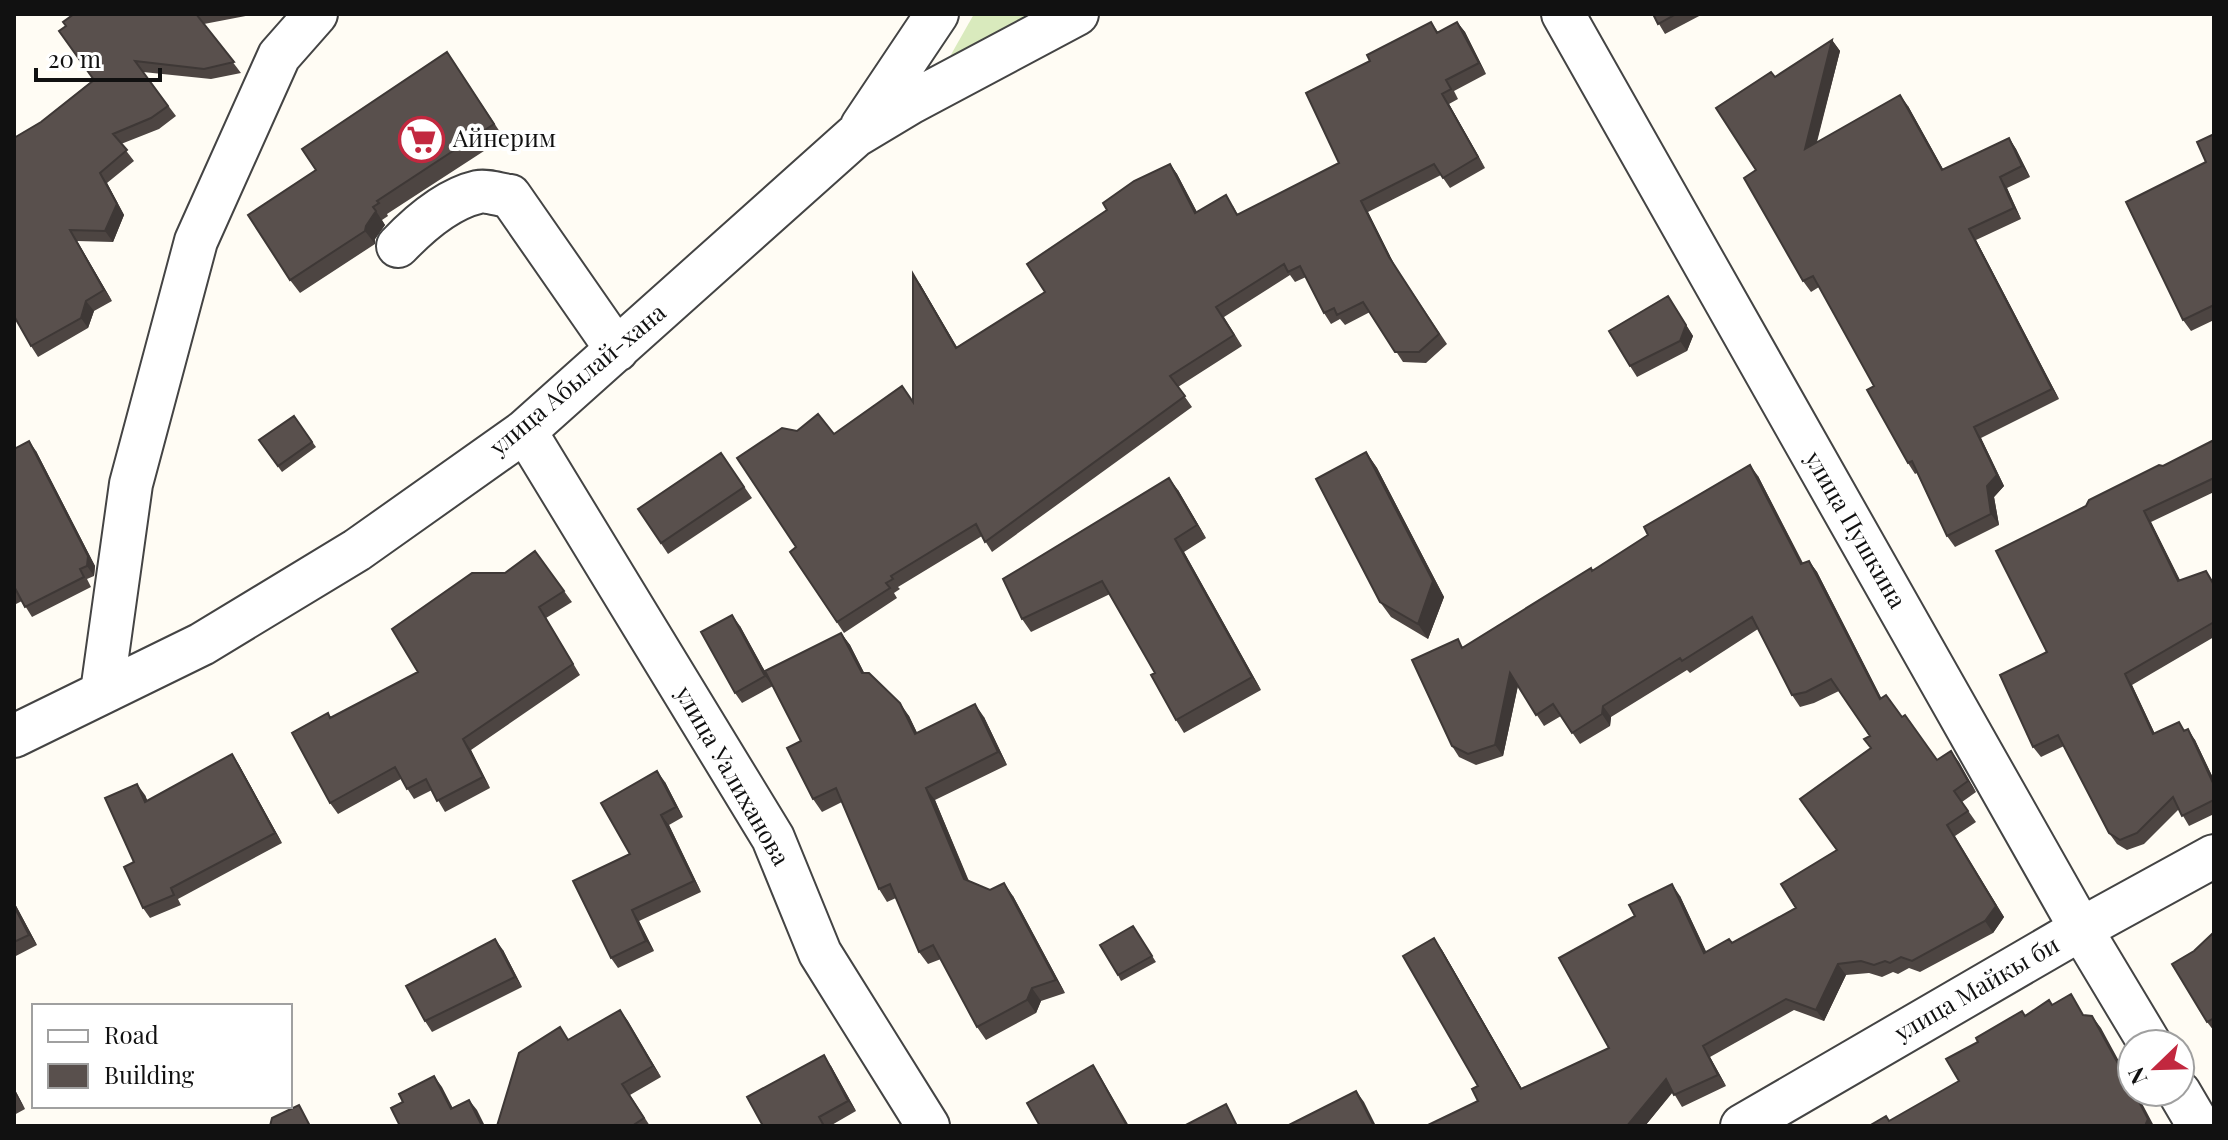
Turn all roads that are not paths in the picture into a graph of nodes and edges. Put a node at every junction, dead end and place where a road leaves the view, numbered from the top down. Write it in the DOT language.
graph roads {
  1 [pos="316,14"];
  2 [pos="937,14"];
  3 [pos="1077,14"];
  4 [pos="1563,14"];
  5 [pos="855,136"];
  6 [pos="398,246"];
  7 [pos="617,350"];
  8 [pos="525,431"];
  9 [pos="102,692"];
  10 [pos="14,736"];
  11 [pos="2214,856"];
  12 [pos="2081,929"];
  13 [pos="2140,1028"];
  14 [pos="2188,1108"];
  15 [pos="928,1126"];
  16 [pos="1742,1126"];
  17 [pos="2199,1126"];
  1 -- 9 [label="street"];
  2 -- 5 [label="street"];
  3 -- 5 [label="street, улица Абылай-хана"];
  4 -- 12 [label="street, улица Пушкина"];
  5 -- 7 [label="street, улица Абылай-хана"];
  6 -- 7 [label="street"];
  7 -- 8 [label="street, улица Абылай-хана"];
  8 -- 9 [label="street, улица Абылай-хана"];
  8 -- 15 [label="street, улица Уалиханова"];
  9 -- 10 [label="street, улица Абылай-хана"];
  11 -- 12 [label="street, улица Майкы би"];
  12 -- 13 [label="street, улица Пушкина"];
  12 -- 16 [label="street, улица Майкы би"];
  14 -- 17 [label="street"];
}
